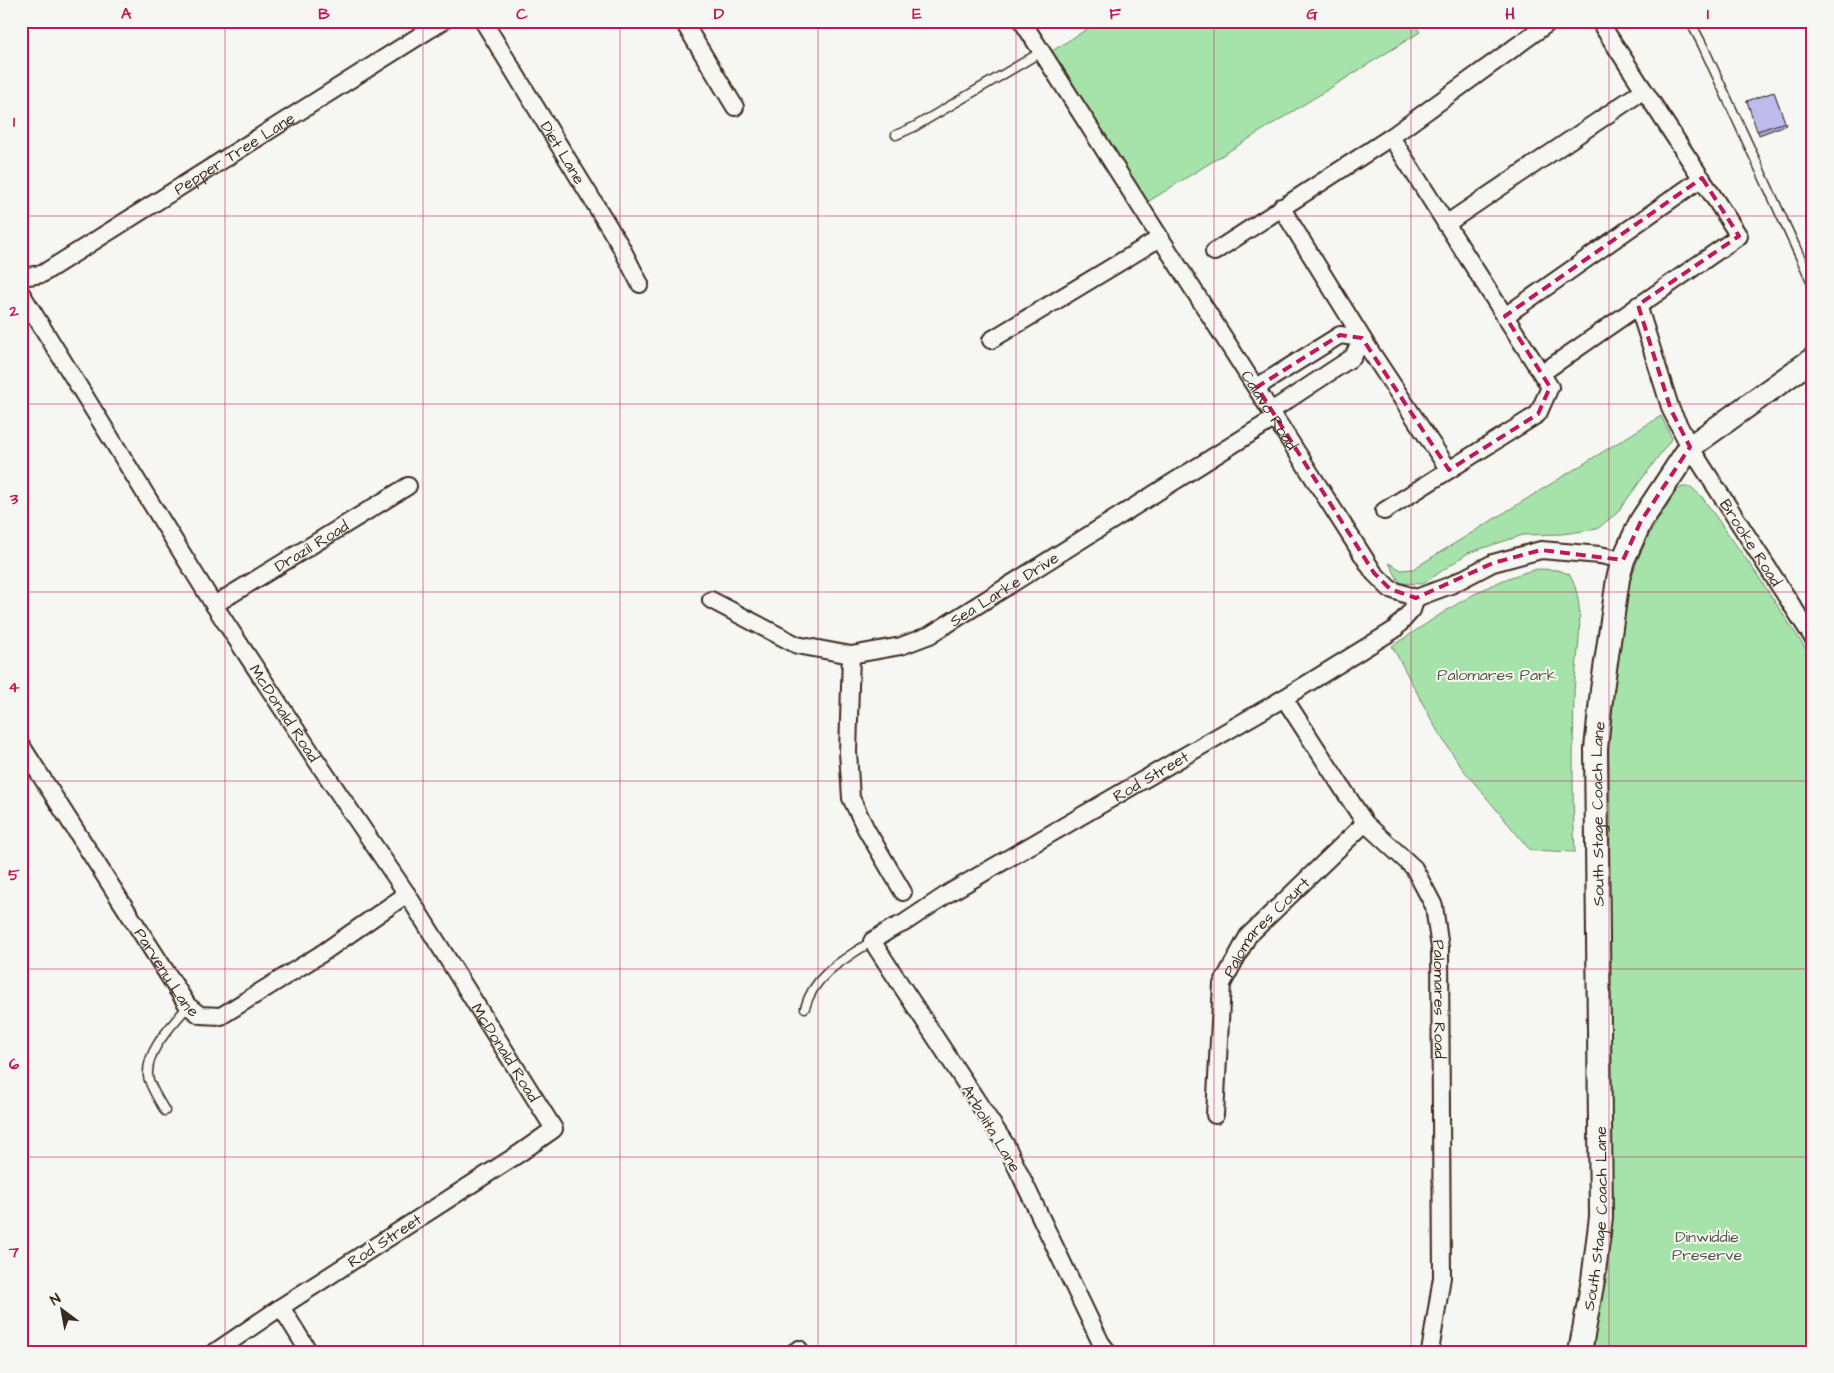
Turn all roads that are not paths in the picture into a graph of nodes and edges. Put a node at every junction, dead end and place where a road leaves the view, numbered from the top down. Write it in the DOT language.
graph roads {
  1 [pos="443,21"];
  2 [pos="484,21"];
  3 [pos="682,21"];
  4 [pos="1022,21"];
  5 [pos="1551,21"];
  6 [pos="1600,21"];
  7 [pos="1690,21"];
  8 [pos="1042,52"];
  9 [pos="1644,90"];
  10 [pos="735,107"];
  11 [pos="896,135"];
  12 [pos="1391,137"];
  13 [pos="1702,178"];
  14 [pos="1281,207"];
  15 [pos="1446,224"];
  16 [pos="1160,238"];
  17 [pos="1214,252"];
  18 [pos="21,277"];
  19 [pos="640,284"];
  20 [pos="1813,285"];
  21 [pos="21,293"];
  22 [pos="1638,306"];
  23 [pos="1505,316"];
  24 [pos="1362,338"];
  25 [pos="991,340"];
  26 [pos="1813,358"];
  27 [pos="1542,373"];
  28 [pos="1257,387"];
  29 [pos="1273,414"];
  30 [pos="1690,446"];
  31 [pos="1449,470"];
  32 [pos="408,486"];
  33 [pos="1384,511"];
  34 [pos="1623,560"];
  35 [pos="1416,598"];
  36 [pos="711,600"];
  37 [pos="214,605"];
  38 [pos="1813,638"];
  39 [pos="851,655"];
  40 [pos="1284,698"];
  41 [pos="21,745"];
  42 [pos="1365,823"];
  43 [pos="903,892"];
  44 [pos="407,894"];
  45 [pos="872,942"];
  46 [pos="188,1006"];
  47 [pos="805,1008"];
  48 [pos="165,1111"];
  49 [pos="1215,1115"];
  50 [pos="554,1129"];
  51 [pos="281,1307"];
  52 [pos="215,1352"];
  53 [pos="309,1352"];
  54 [pos="1108,1352"];
  55 [pos="1430,1352"];
  56 [pos="1580,1352"];
  1 -- 18 [label="street, Pepper Tree Lane"];
  2 -- 19 [label="street, Diet Lane"];
  3 -- 10 [label="street"];
  4 -- 8 [label="street, Calavo Road"];
  5 -- 12 [label="street"];
  6 -- 9 [label="street"];
  7 -- 20 [label="lane"];
  8 -- 11 [label="lane"];
  8 -- 16 [label="street, Calavo Road"];
  9 -- 13 [label="street"];
  9 -- 15 [label="street"];
  12 -- 14 [label="street"];
  12 -- 15 [label="street"];
  13 -- 22 [label="street"];
  13 -- 23 [label="street"];
  14 -- 17 [label="street"];
  14 -- 24 [label="street"];
  15 -- 23 [label="street"];
  16 -- 25 [label="street"];
  16 -- 28 [label="street, Calavo Road"];
  21 -- 37 [label="street, McDonald Road"];
  22 -- 27 [label="street"];
  22 -- 30 [label="street, Brooke Road"];
  23 -- 27 [label="street"];
  24 -- 28 [label="street"];
  24 -- 29 [label="street, Sea Larke Drive"];
  24 -- 31 [label="street"];
  26 -- 30 [label="main road, South Stage Coach Lane"];
  27 -- 31 [label="street"];
  28 -- 29 [label="street, Calavo Road"];
  29 -- 35 [label="street, Calavo Road"];
  29 -- 39 [label="street, Sea Larke Drive"];
  30 -- 34 [label="main road, South Stage Coach Lane"];
  30 -- 38 [label="street, Brooke Road"];
  31 -- 33 [label="street"];
  32 -- 37 [label="street, Drazil Road"];
  34 -- 35 [label="street"];
  34 -- 56 [label="main road, South Stage Coach Lane"];
  35 -- 40 [label="street, Rod Street"];
  36 -- 39 [label="street, Sea Larke Drive"];
  37 -- 44 [label="street, McDonald Road"];
  39 -- 43 [label="street"];
  40 -- 42 [label="street, Palomares Road"];
  40 -- 45 [label="street, Rod Street"];
  41 -- 46 [label="street, Parvenu Lane"];
  42 -- 49 [label="street, Palomares Court"];
  42 -- 55 [label="street, Palomares Road"];
  44 -- 46 [label="street, Parvenu Lane"];
  44 -- 50 [label="street, McDonald Road"];
  45 -- 47 [label="lane"];
  45 -- 54 [label="street, Arbolita Lane"];
  46 -- 48 [label="lane"];
  50 -- 51 [label="street, Rod Street"];
  51 -- 52 [label="street, Rod Street"];
  51 -- 53 [label="street"];
}
